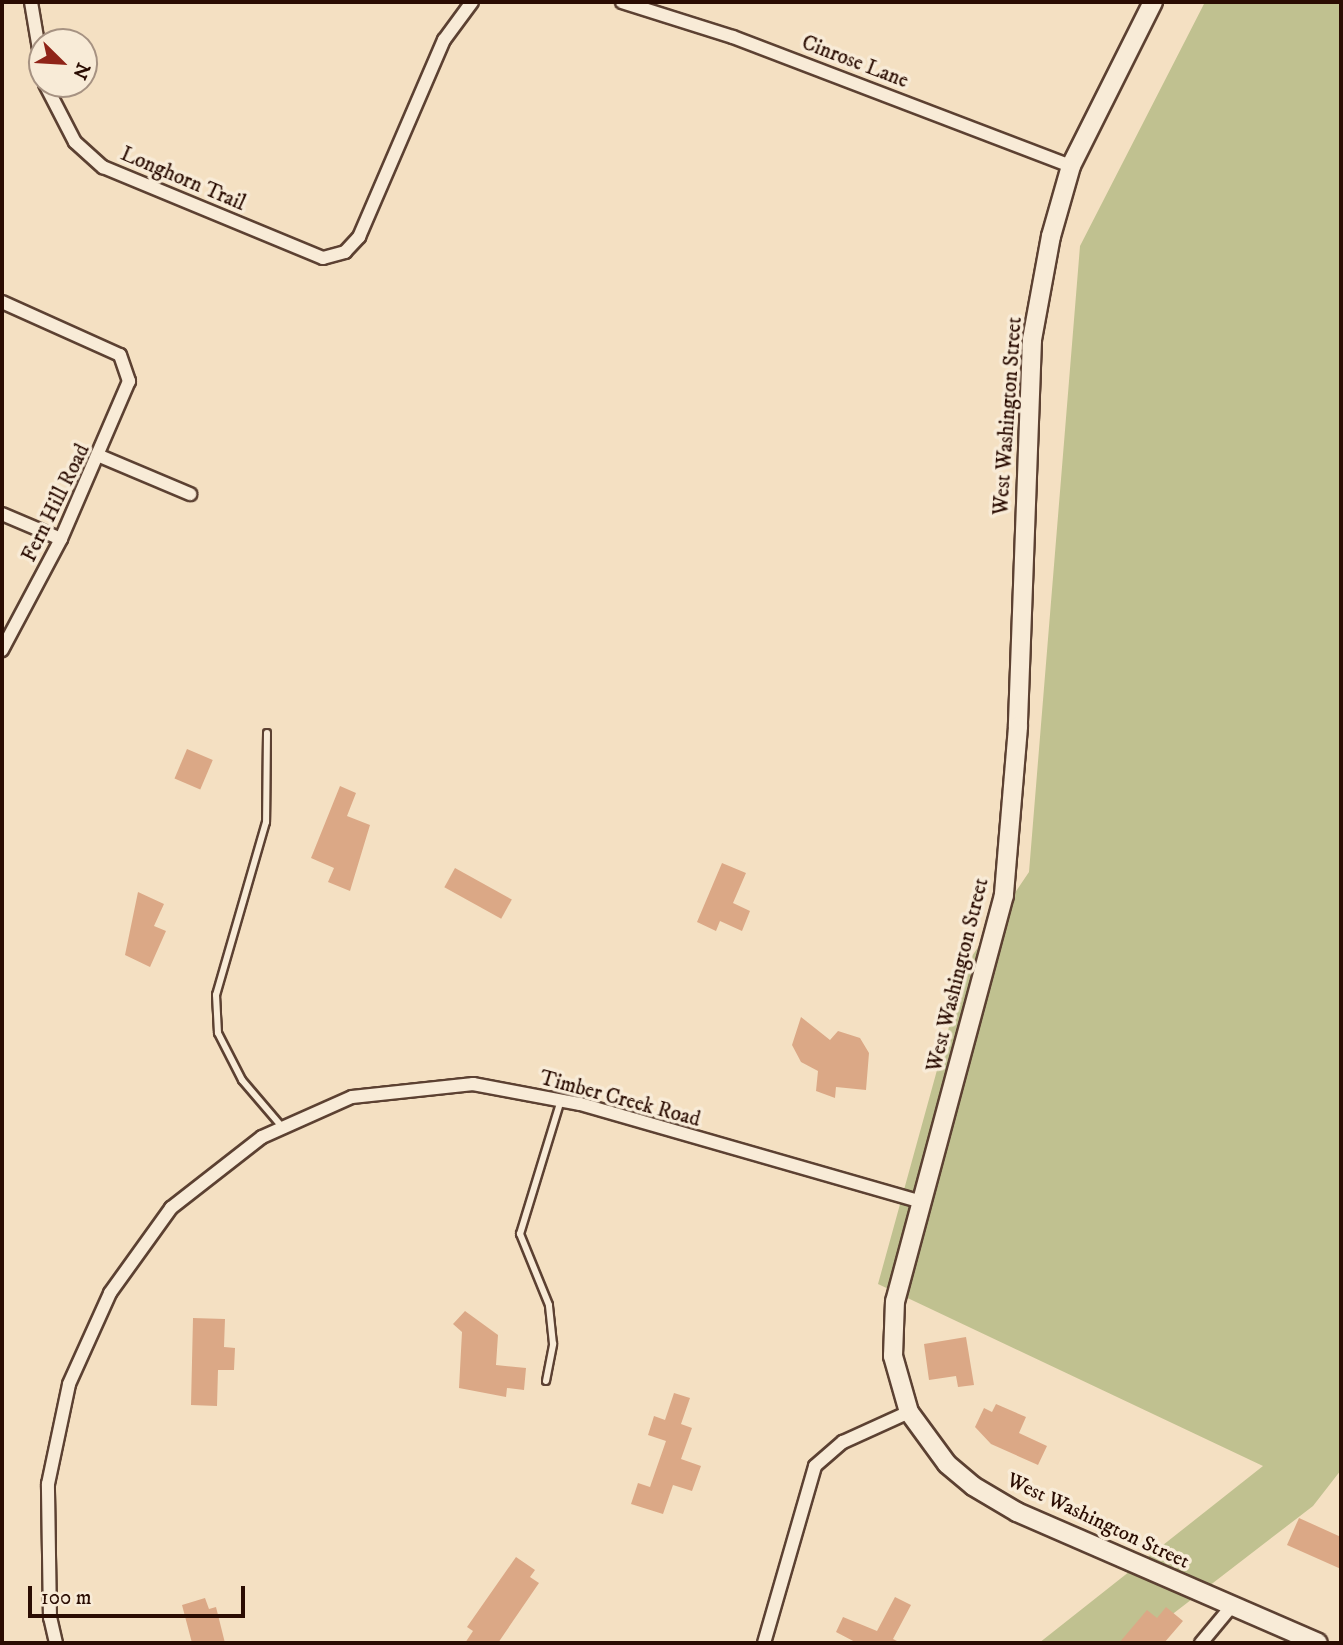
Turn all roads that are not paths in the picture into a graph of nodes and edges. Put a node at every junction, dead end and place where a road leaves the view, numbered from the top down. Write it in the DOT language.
graph roads {
  1 [pos="31,2"];
  2 [pos="472,2"];
  3 [pos="622,2"];
  4 [pos="1153,2"];
  5 [pos="35,28"];
  6 [pos="52,98"];
  7 [pos="1071,166"];
  8 [pos="2,302"];
  9 [pos="100,456"];
  10 [pos="190,494"];
  11 [pos="2,514"];
  12 [pos="61,539"];
  13 [pos="2,650"];
  14 [pos="267,733"];
  15 [pos="561,1100"];
  16 [pos="283,1128"];
  17 [pos="922,1202"];
  18 [pos="546,1381"];
  19 [pos="909,1412"];
  20 [pos="1231,1607"];
  21 [pos="56,1643"];
  22 [pos="764,1643"];
  23 [pos="1201,1643"];
  24 [pos="1318,1643"];
  1 -- 5 [label="street"];
  2 -- 6 [label="street, Longhorn Trail"];
  3 -- 7 [label="street, Cinrose Lane"];
  4 -- 7 [label="street, West Washington Street"];
  7 -- 17 [label="street, West Washington Street"];
  8 -- 9 [label="street, Fern Hill Road"];
  9 -- 10 [label="street"];
  9 -- 12 [label="street, Fern Hill Road"];
  11 -- 12 [label="street"];
  12 -- 13 [label="street, Fern Hill Road"];
  14 -- 16 [label="lane"];
  15 -- 16 [label="street, Timber Creek Road"];
  15 -- 17 [label="street, Timber Creek Road"];
  15 -- 18 [label="lane"];
  16 -- 21 [label="street, Timber Creek Road"];
  17 -- 19 [label="street, West Washington Street"];
  19 -- 20 [label="street, West Washington Street"];
  19 -- 22 [label="street"];
  20 -- 23 [label="street"];
  20 -- 24 [label="street, West Washington Street"];
}
